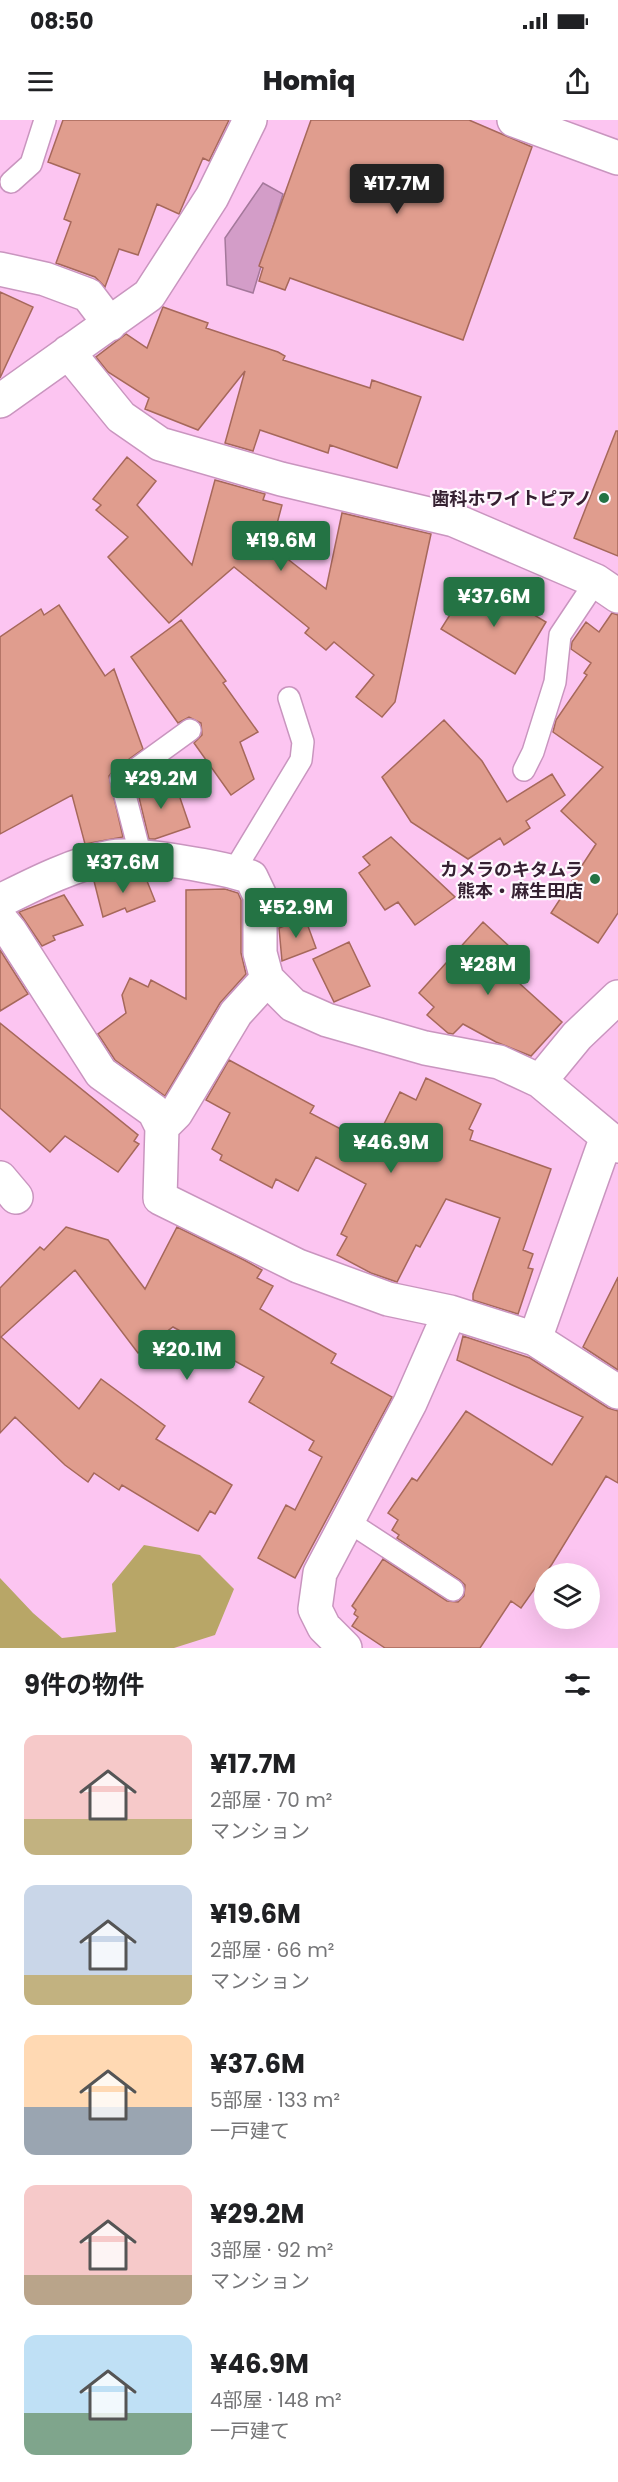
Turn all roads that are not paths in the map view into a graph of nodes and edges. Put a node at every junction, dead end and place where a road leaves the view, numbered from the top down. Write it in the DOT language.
graph roads {
  1 [pos="45,120"];
  2 [pos="250,120"];
  3 [pos="514,120"];
  4 [pos="618,158"];
  5 [pos="11,182"];
  6 [pos="0,269"];
  7 [pos="110,324"];
  8 [pos="68,352"];
  9 [pos="0,401"];
  10 [pos="607,588"];
  11 [pos="289,698"];
  12 [pos="189,730"];
  13 [pos="524,770"];
  14 [pos="141,857"];
  15 [pos="234,871"];
  16 [pos="0,901"];
  17 [pos="0,919"];
  18 [pos="267,979"];
  19 [pos="618,997"];
  20 [pos="540,1081"];
  21 [pos="162,1127"];
  22 [pos="612,1142"];
  23 [pos="450,1312"];
  24 [pos="535,1339"];
  25 [pos="618,1392"];
  26 [pos="349,1522"];
  27 [pos="453,1590"];
  28 [pos="345,1648"];
  1 -- 5 [label="lane"];
  2 -- 7 [label="street"];
  3 -- 4 [label="street"];
  6 -- 7 [label="street"];
  7 -- 8 [label="street"];
  8 -- 9 [label="street"];
  8 -- 10 [label="street"];
  10 -- 13 [label="lane"];
  11 -- 15 [label="lane"];
  12 -- 14 [label="lane"];
  14 -- 15 [label="street"];
  14 -- 16 [label="street"];
  15 -- 18 [label="street"];
  17 -- 21 [label="street"];
  18 -- 20 [label="street"];
  18 -- 21 [label="street"];
  19 -- 20 [label="street"];
  20 -- 22 [label="street"];
  21 -- 23 [label="street"];
  22 -- 24 [label="street"];
  23 -- 24 [label="street"];
  23 -- 26 [label="street"];
  24 -- 25 [label="street"];
  26 -- 27 [label="lane"];
  26 -- 28 [label="street"];
}
